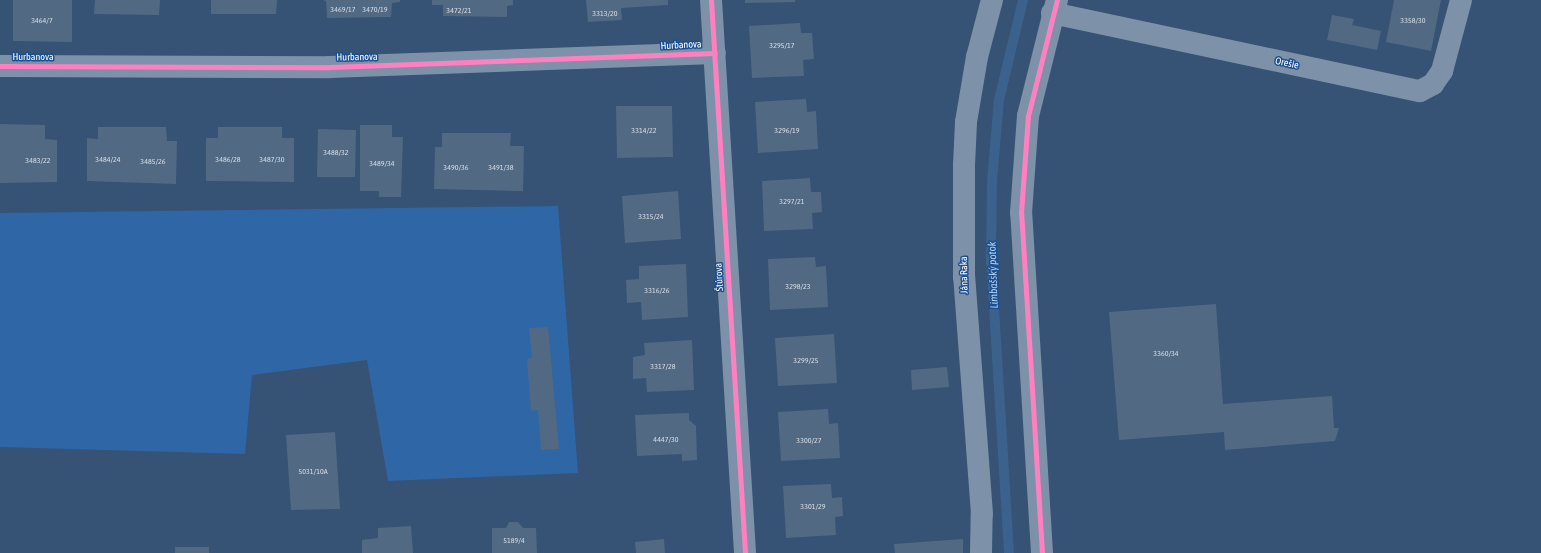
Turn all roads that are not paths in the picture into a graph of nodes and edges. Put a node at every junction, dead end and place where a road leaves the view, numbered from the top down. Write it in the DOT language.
graph roads {
  1 [pos="711,0"];
  2 [pos="992,0"];
  3 [pos="1461,0"];
  4 [pos="1054,6"];
  5 [pos="715,52"];
  6 [pos="0,66"];
  7 [pos="745,553"];
  8 [pos="981,553"];
  9 [pos="1042,553"];
  1 -- 5 [label="street, Štúrova"];
  2 -- 8 [label="street, Jána Raka"];
  3 -- 4 [label="street, Orešie"];
  4 -- 9 [label="street"];
  5 -- 6 [label="street, Hurbanova"];
  5 -- 7 [label="street, Štúrova"];
}
